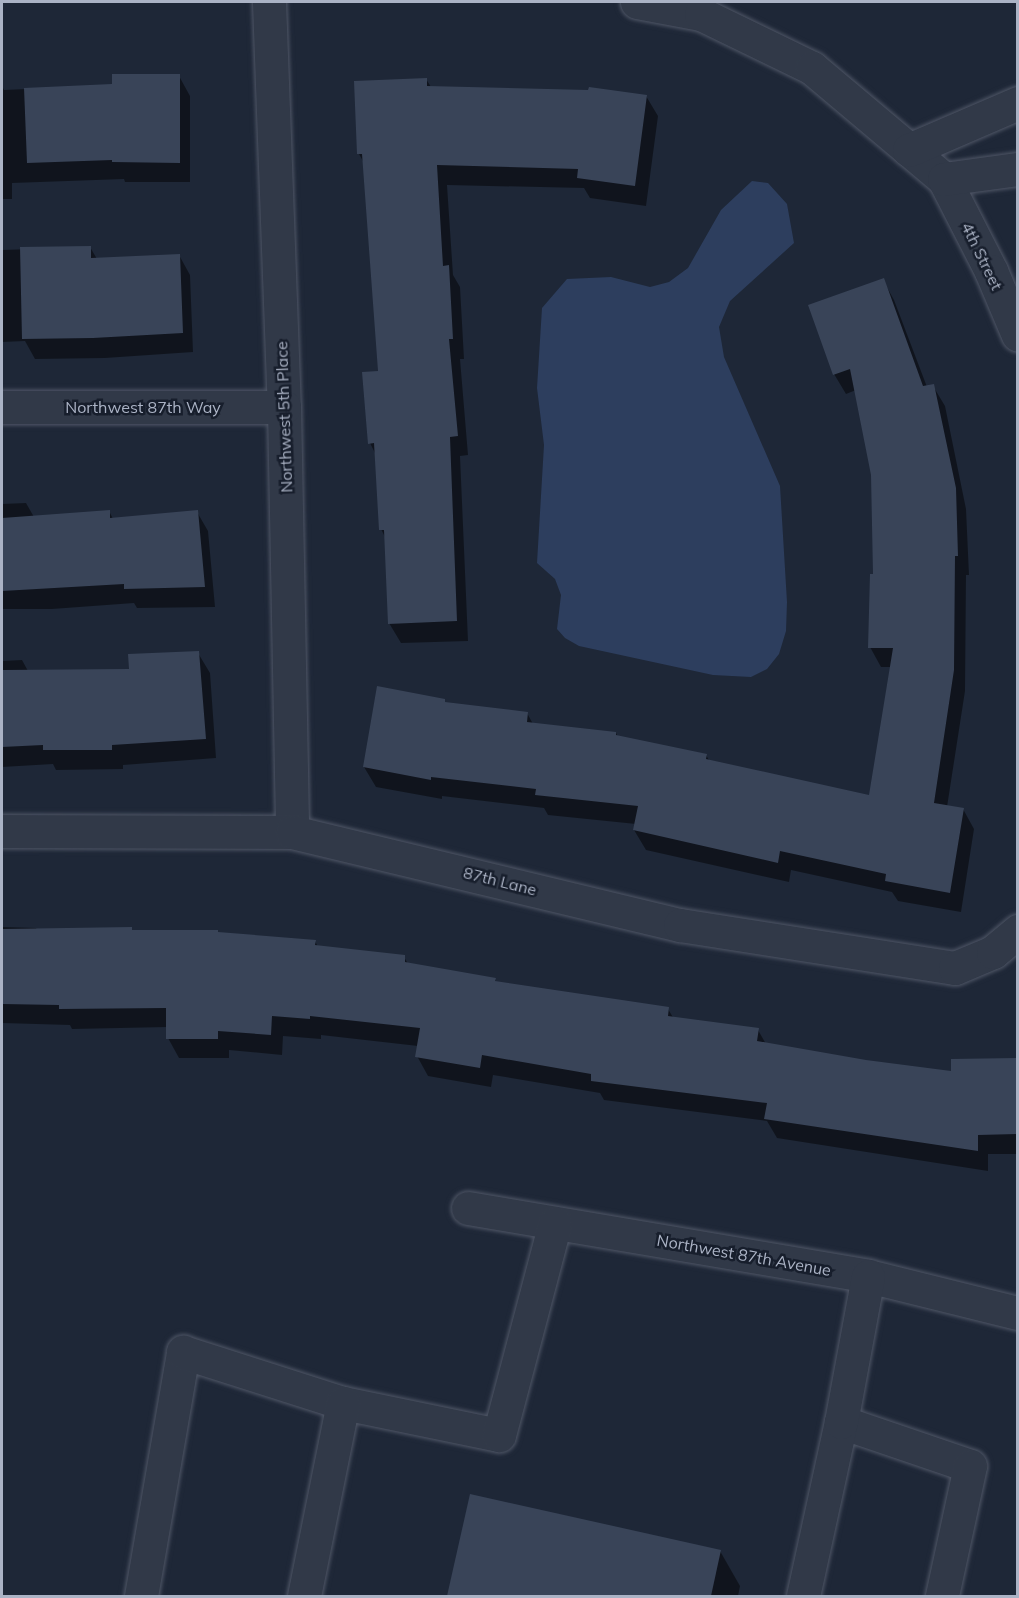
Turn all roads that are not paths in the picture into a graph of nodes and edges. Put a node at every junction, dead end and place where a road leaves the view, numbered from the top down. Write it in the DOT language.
graph roads {
  1 [pos="269,2"];
  2 [pos="637,2"];
  3 [pos="1017,103"];
  4 [pos="909,150"];
  5 [pos="1017,169"];
  6 [pos="944,179"];
  7 [pos="1017,335"];
  8 [pos="2,407"];
  9 [pos="284,407"];
  10 [pos="2,831"];
  11 [pos="292,832"];
  12 [pos="1017,931"];
  13 [pos="468,1208"];
  14 [pos="555,1223"];
  15 [pos="868,1276"];
  16 [pos="1017,1313"];
  17 [pos="343,1403"];
  18 [pos="841,1422"];
  19 [pos="141,1596"];
  20 [pos="304,1596"];
  21 [pos="803,1596"];
  22 [pos="942,1596"];
  1 -- 9 [label="street, Northwest 5th Place"];
  2 -- 4 [label="street"];
  3 -- 4 [label="street"];
  4 -- 6 [label="street"];
  5 -- 6 [label="street"];
  6 -- 7 [label="street, 4th Street"];
  8 -- 9 [label="street, Northwest 87th Way"];
  9 -- 11 [label="street, Northwest 5th Place"];
  10 -- 11 [label="street, 87th Lane"];
  11 -- 12 [label="street, 87th Lane"];
  13 -- 14 [label="street, Northwest 87th Avenue"];
  14 -- 15 [label="street, Northwest 87th Avenue"];
  14 -- 17 [label="street"];
  15 -- 16 [label="street, Northwest 87th Avenue"];
  15 -- 18 [label="street"];
  17 -- 19 [label="street"];
  17 -- 20 [label="street"];
  18 -- 21 [label="street"];
  18 -- 22 [label="street"];
}
